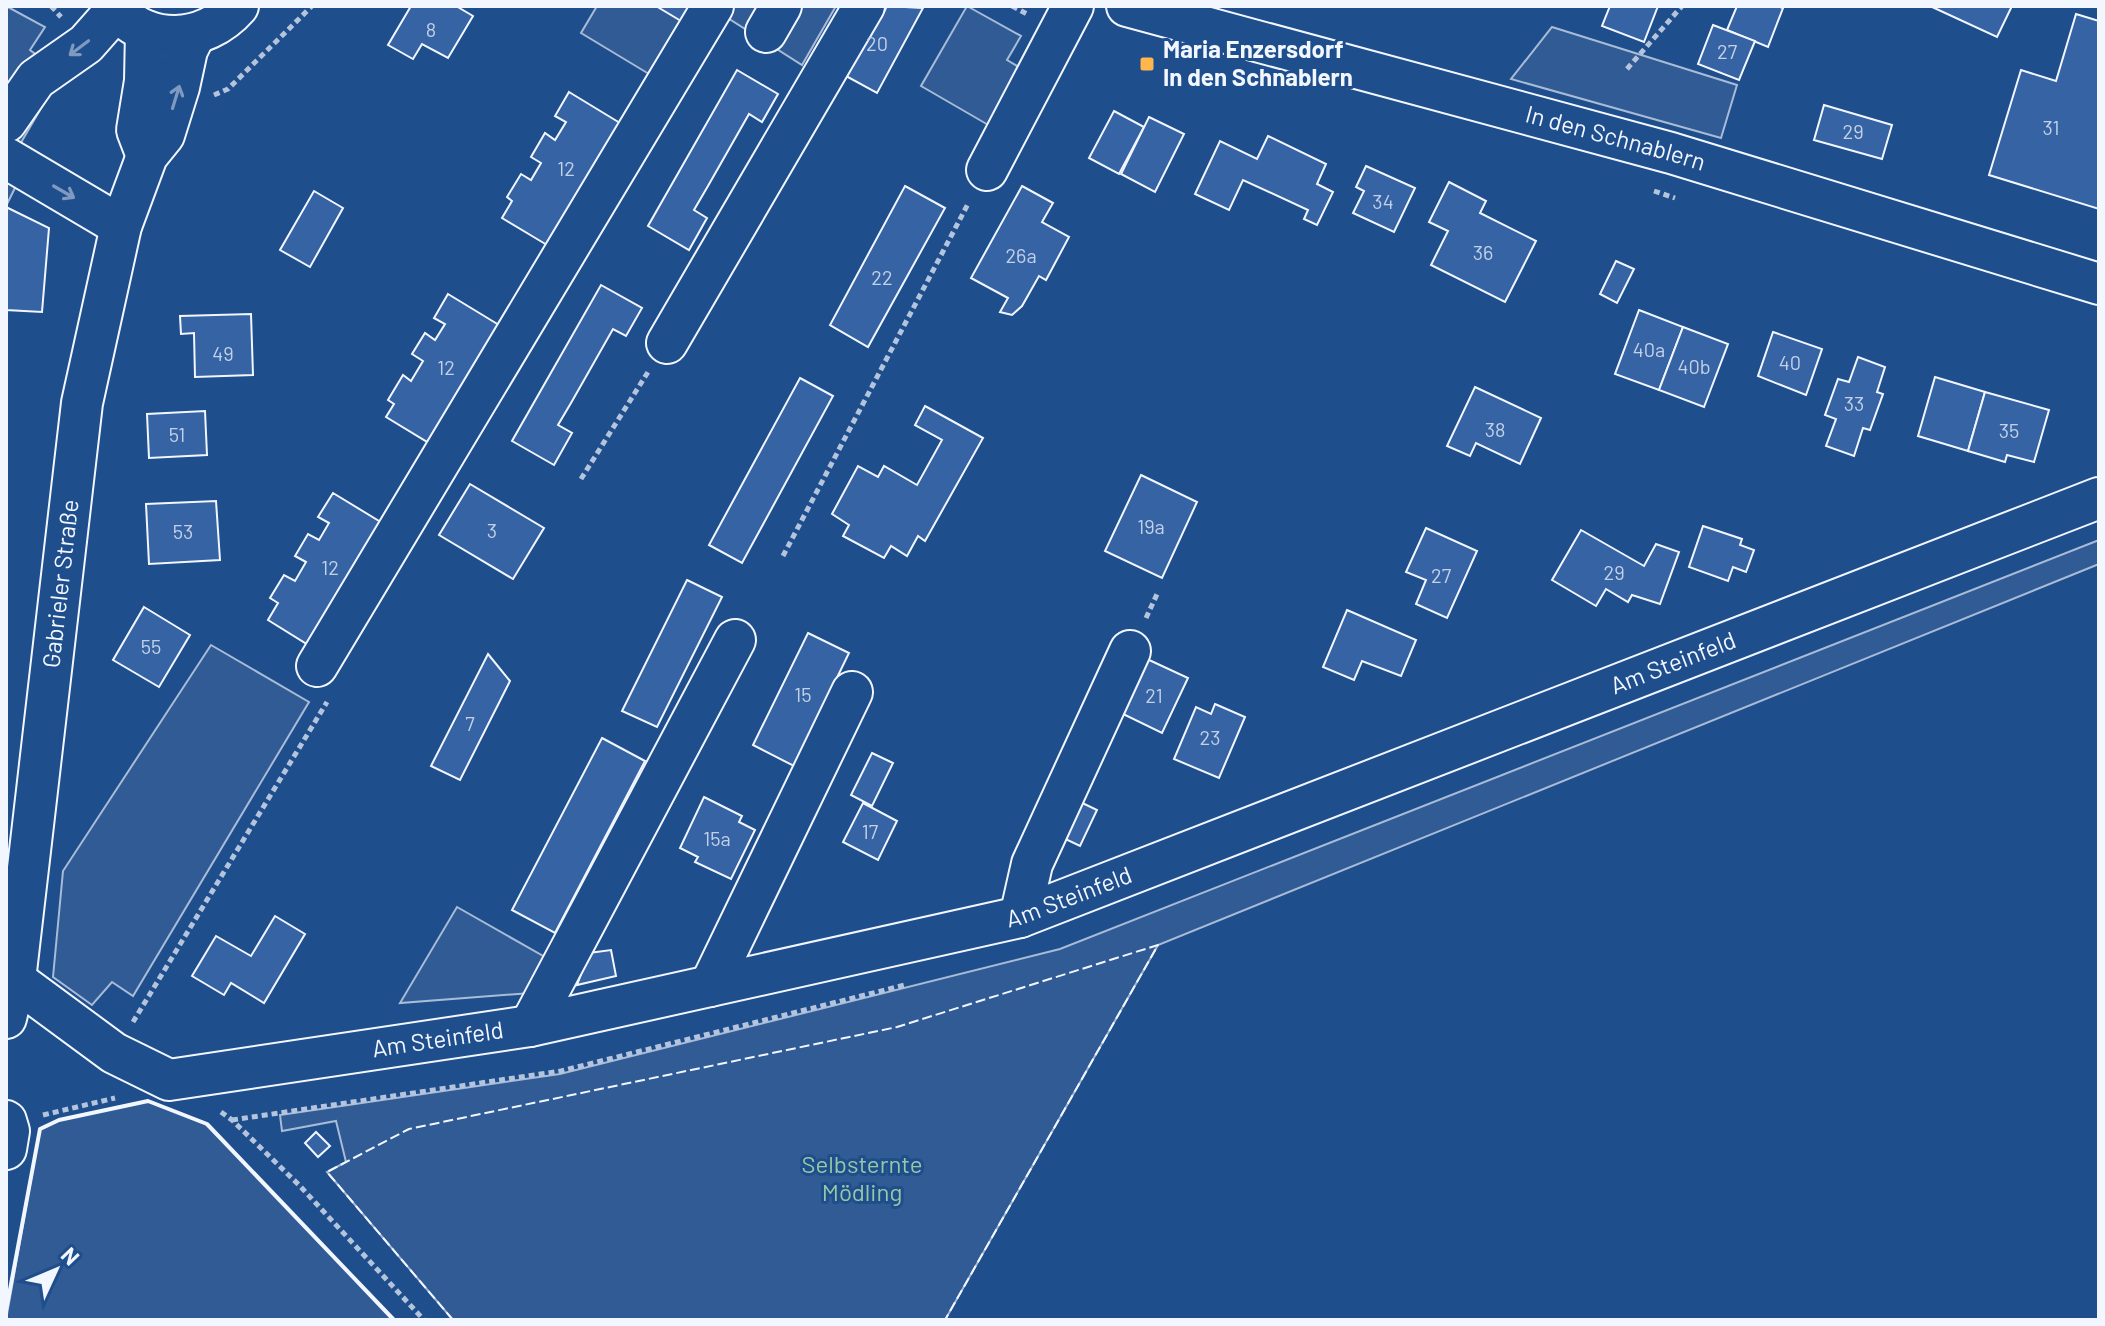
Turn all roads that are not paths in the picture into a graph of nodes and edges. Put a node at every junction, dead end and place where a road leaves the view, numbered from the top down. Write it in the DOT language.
graph roads {
  1 [pos="238,6"];
  2 [pos="713,6"];
  3 [pos="864,6"];
  4 [pos="1127,6"];
  5 [pos="125,16"];
  6 [pos="1066,18"];
  7 [pos="195,34"];
  8 [pos="6,122"];
  9 [pos="147,156"];
  10 [pos="6,158"];
  11 [pos="987,170"];
  12 [pos="121,226"];
  13 [pos="2099,284"];
  14 [pos="667,343"];
  15 [pos="2099,498"];
  16 [pos="735,640"];
  17 [pos="1130,651"];
  18 [pos="326,678"];
  19 [pos="852,692"];
  20 [pos="1020,917"];
  21 [pos="710,986"];
  22 [pos="10,999"];
  23 [pos="530,1026"];
  1 -- 7 [label="street"];
  2 -- 18 [label="street"];
  3 -- 14 [label="street"];
  4 -- 13 [label="street, In den Schnablern"];
  5 -- 7 [label="street"];
  5 -- 8 [label="street, one-way"];
  5 -- 9 [label="street"];
  6 -- 11 [label="street"];
  9 -- 7 [label="street, Gabrieler Straße, one-way"];
  9 -- 12 [label="street, Gabrieler Straße"];
  10 -- 12 [label="street, one-way"];
  12 -- 22 [label="street, Gabrieler Straße"];
  15 -- 20 [label="street, Am Steinfeld"];
  16 -- 23 [label="street"];
  17 -- 20 [label="street"];
  19 -- 21 [label="street"];
  20 -- 21 [label="street, Am Steinfeld"];
  21 -- 23 [label="street, Am Steinfeld"];
  22 -- 23 [label="street, Am Steinfeld"];
}
